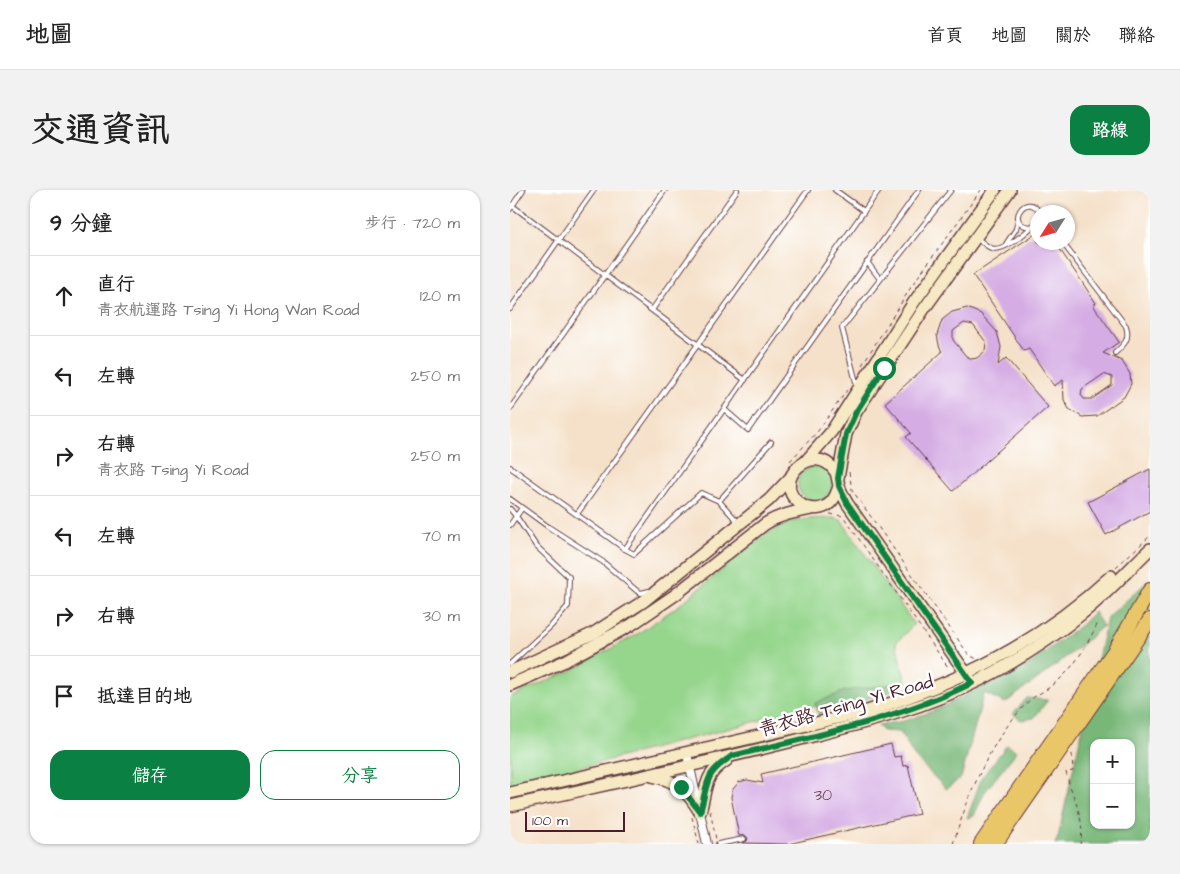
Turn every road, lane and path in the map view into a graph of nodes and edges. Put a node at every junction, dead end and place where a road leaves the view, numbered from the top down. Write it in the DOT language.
graph roads {
  1 [pos="523,190"];
  2 [pos="594,190"];
  3 [pos="665,190"];
  4 [pos="736,190"];
  5 [pos="808,190"];
  6 [pos="835,190"];
  7 [pos="879,190"];
  8 [pos="919,190"];
  9 [pos="952,190"];
  10 [pos="981,190"];
  11 [pos="1010,190"];
  12 [pos="994,191"];
  13 [pos="1030,205"];
  14 [pos="511,206"];
  15 [pos="864,211"];
  16 [pos="1018,219"];
  17 [pos="1030,227"];
  18 [pos="1030,229"];
  19 [pos="976,237"];
  20 [pos="559,241"];
  21 [pos="1005,246"];
  22 [pos="1068,250"];
  23 [pos="866,262"];
  24 [pos="605,275"];
  25 [pos="880,279"];
  26 [pos="510,309"];
  27 [pos="652,310"];
  28 [pos="698,345"];
  29 [pos="1115,353"];
  30 [pos="855,377"];
  31 [pos="745,380"];
  32 [pos="858,388"];
  33 [pos="510,409"];
  34 [pos="724,409"];
  35 [pos="771,442"];
  36 [pos="806,461"];
  37 [pos="787,466"];
  38 [pos="510,467"];
  39 [pos="848,468"];
  40 [pos="790,478"];
  41 [pos="838,482"];
  42 [pos="510,499"];
  43 [pos="719,501"];
  44 [pos="833,501"];
  45 [pos="847,503"];
  46 [pos="522,508"];
  47 [pos="811,508"];
  48 [pos="510,509"];
  49 [pos="577,514"];
  50 [pos="516,516"];
  51 [pos="843,516"];
  52 [pos="740,524"];
  53 [pos="510,525"];
  54 [pos="1150,540"];
  55 [pos="625,549"];
  56 [pos="1150,549"];
  57 [pos="667,583"];
  58 [pos="1150,590"];
  59 [pos="1150,620"];
  60 [pos="1098,623"];
  61 [pos="969,655"];
  62 [pos="510,664"];
  63 [pos="948,667"];
  64 [pos="510,672"];
  65 [pos="969,678"];
  66 [pos="510,685"];
  67 [pos="1072,754"];
  68 [pos="732,756"];
  69 [pos="688,760"];
  70 [pos="1046,762"];
  71 [pos="644,775"];
  72 [pos="510,793"];
  73 [pos="510,806"];
  74 [pos="701,813"];
  75 [pos="994,837"];
  76 [pos="744,839"];
  77 [pos="698,844"];
  78 [pos="707,844"];
  79 [pos="717,844"];
  80 [pos="953,844"];
  81 [pos="981,844"];
  82 [pos="1080,844"];
  1 -- 14 [label="lane"];
  2 -- 20 [label="lane"];
  3 -- 24 [label="lane"];
  4 -- 27 [label="lane"];
  5 -- 28 [label="lane"];
  6 -- 15 [label="lane"];
  7 -- 15 [label="lane"];
  8 -- 23 [label="lane"];
  9 -- 25 [label="lane"];
  10 -- 30 [label="path"];
  11 -- 19 [label="street"];
  12 -- 32 [label="street"];
  13 -- 16 [label="lane"];
  14 -- 20 [label="lane"];
  15 -- 31 [label="lane"];
  16 -- 17 [label="lane"];
  16 -- 21 [label="lane"];
  18 -- 21 [label="lane"];
  19 -- 21 [label="lane"];
  19 -- 41 [label="street"];
  20 -- 24 [label="lane"];
  20 -- 26 [label="lane"];
  22 -- 29 [label="lane"];
  23 -- 25 [label="lane"];
  23 -- 34 [label="lane"];
  24 -- 27 [label="lane"];
  24 -- 33 [label="lane"];
  25 -- 30 [label="lane"];
  27 -- 28 [label="lane"];
  28 -- 31 [label="lane"];
  28 -- 49 [label="lane"];
  30 -- 32 [label="lane"];
  30 -- 37 [label="path"];
  31 -- 34 [label="lane"];
  32 -- 36 [label="street"];
  34 -- 55 [label="lane"];
  35 -- 43 [label="lane"];
  36 -- 40 [label="street"];
  36 -- 41 [label="street"];
  38 -- 49 [label="lane"];
  39 -- 61 [label="path"];
  40 -- 47 [label="street"];
  40 -- 52 [label="street"];
  41 -- 44 [label="street"];
  41 -- 45 [label="street"];
  42 -- 46 [label="lane"];
  43 -- 52 [label="lane"];
  43 -- 55 [label="lane"];
  44 -- 45 [label="street"];
  44 -- 47 [label="street"];
  45 -- 65 [label="street"];
  46 -- 50 [label="lane"];
  46 -- 57 [label="lane"];
  47 -- 66 [label="street"];
  48 -- 50 [label="lane"];
  49 -- 55 [label="lane"];
  50 -- 53 [label="lane"];
  50 -- 62 [label="lane"];
  51 -- 63 [label="path"];
  52 -- 57 [label="street"];
  54 -- 65 [label="street, 青衣路 Tsing Yi Road"];
  56 -- 65 [label="street, 青衣路 Tsing Yi Road"];
  57 -- 64 [label="street"];
  58 -- 70 [label="highway"];
  59 -- 70 [label="highway"];
  60 -- 80 [label="path"];
  65 -- 68 [label="street, 青衣路 Tsing Yi Road"];
  65 -- 69 [label="street, 青衣路 Tsing Yi Road"];
  67 -- 82 [label="path"];
  68 -- 69 [label="street, 青衣路 Tsing Yi Road"];
  68 -- 74 [label="street"];
  69 -- 71 [label="street, 青衣路 Tsing Yi Road"];
  69 -- 72 [label="street, 青衣路 Tsing Yi Road"];
  69 -- 74 [label="street"];
  70 -- 75 [label="highway"];
  71 -- 73 [label="street, 青衣路 Tsing Yi Road"];
  71 -- 74 [label="street"];
  74 -- 77 [label="path"];
  74 -- 78 [label="street"];
  74 -- 79 [label="path"];
  75 -- 81 [label="highway"];
  76 -- 79 [label="lane"];
}
